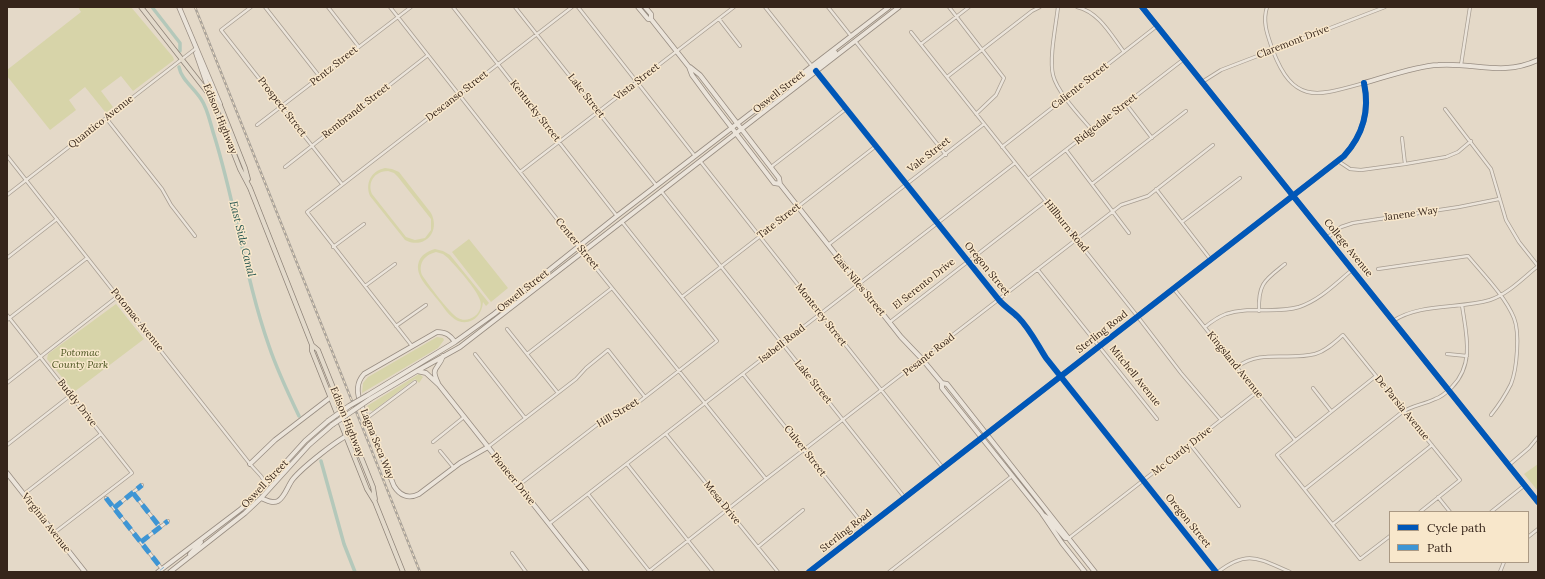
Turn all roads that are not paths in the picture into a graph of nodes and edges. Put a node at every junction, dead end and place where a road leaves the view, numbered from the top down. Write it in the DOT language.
graph roads {
  1 [pos="141,7"];
  2 [pos="179,7"];
  3 [pos="251,7"];
  4 [pos="266,7"];
  5 [pos="328,7"];
  6 [pos="390,7"];
  7 [pos="411,7"];
  8 [pos="453,7"];
  9 [pos="515,7"];
  10 [pos="572,7"];
  11 [pos="578,7"];
  12 [pos="638,7"];
  13 [pos="645,7"];
  14 [pos="734,7"];
  15 [pos="765,7"];
  16 [pos="828,7"];
  17 [pos="889,7"];
  18 [pos="899,7"];
  19 [pos="949,7"];
  20 [pos="969,7"];
  21 [pos="1040,7"];
  22 [pos="1058,7"];
  23 [pos="1077,7"];
  24 [pos="1142,7"];
  25 [pos="1267,7"];
  26 [pos="1385,7"];
  27 [pos="1470,7"];
  28 [pos="956,16"];
  29 [pos="398,17"];
  30 [pos="652,19"];
  31 [pos="719,19"];
  32 [pos="1158,26"];
  33 [pos="911,32"];
  34 [pos="537,34"];
  35 [pos="851,36"];
  36 [pos="855,41"];
  37 [pos="842,44"];
  38 [pos="920,44"];
  39 [pos="740,46"];
  40 [pos="359,47"];
  41 [pos="195,49"];
  42 [pos="982,50"];
  43 [pos="1273,50"];
  44 [pos="677,51"];
  45 [pos="1124,52"];
  46 [pos="428,55"];
  47 [pos="182,59"];
  48 [pos="1184,59"];
  49 [pos="1538,60"];
  50 [pos="498,64"];
  51 [pos="812,66"];
  52 [pos="1461,66"];
  53 [pos="689,67"];
  54 [pos="816,71"];
  55 [pos="320,77"];
  56 [pos="947,77"];
  57 [pos="637,82"];
  58 [pos="1202,82"];
  59 [pos="1364,83"];
  60 [pos="459,94"];
  61 [pos="787,94"];
  62 [pos="1066,97"];
  63 [pos="212,98"];
  64 [pos="1126,104"];
  65 [pos="220,105"];
  66 [pos="282,107"];
  67 [pos="846,109"];
  68 [pos="1445,109"];
  69 [pos="1186,111"];
  70 [pos="598,112"];
  71 [pos="976,114"];
  72 [pos="106,118"];
  73 [pos="738,124"];
  74 [pos="984,124"];
  75 [pos="257,125"];
  76 [pos="733,128"];
  77 [pos="742,129"];
  78 [pos="1092,130"];
  79 [pos="736,133"];
  80 [pos="1152,138"];
  81 [pos="1402,138"];
  82 [pos="1471,141"];
  83 [pos="559,142"];
  84 [pos="1213,145"];
  85 [pos="312,146"];
  86 [pos="876,146"];
  87 [pos="1002,147"];
  88 [pos="1066,150"];
  89 [pos="946,154"];
  90 [pos="7,156"];
  91 [pos="695,156"];
  92 [pos="700,161"];
  93 [pos="1338,161"];
  94 [pos="1015,163"];
  95 [pos="1405,164"];
  96 [pos="285,167"];
  97 [pos="772,167"];
  98 [pos="520,172"];
  99 [pos="1240,178"];
  100 [pos="1028,179"];
  101 [pos="26,180"];
  102 [pos="342,184"];
  103 [pos="780,184"];
  104 [pos="1092,184"];
  105 [pos="907,185"];
  106 [pos="657,186"];
  107 [pos="250,188"];
  108 [pos="1156,189"];
  109 [pos="661,192"];
  110 [pos="7,195"];
  111 [pos="1294,196"];
  112 [pos="1499,199"];
  113 [pos="1046,202"];
  114 [pos="797,207"];
  115 [pos="1113,212"];
  116 [pos="617,216"];
  117 [pos="57,219"];
  118 [pos="622,222"];
  119 [pos="1182,222"];
  120 [pos="938,223"];
  121 [pos="364,224"];
  122 [pos="1130,232"];
  123 [pos="195,236"];
  124 [pos="759,236"];
  125 [pos="1327,238"];
  126 [pos="1077,240"];
  127 [pos="333,246"];
  128 [pos="828,246"];
  129 [pos="579,247"];
  130 [pos="583,252"];
  131 [pos="7,258"];
  132 [pos="87,258"];
  133 [pos="1211,260"];
  134 [pos="968,262"];
  135 [pos="395,264"];
  136 [pos="1285,264"];
  137 [pos="721,266"];
  138 [pos="1538,266"];
  139 [pos="1378,269"];
  140 [pos="1038,270"];
  141 [pos="1352,270"];
  142 [pos="859,284"];
  143 [pos="365,286"];
  144 [pos="612,288"];
  145 [pos="1174,289"];
  146 [pos="118,296"];
  147 [pos="682,296"];
  148 [pos="1500,296"];
  149 [pos="999,300"];
  150 [pos="426,305"];
  151 [pos="1462,305"];
  152 [pos="1259,311"];
  153 [pos="820,314"];
  154 [pos="7,315"];
  155 [pos="1138,317"];
  156 [pos="8,319"];
  157 [pos="1393,321"];
  158 [pos="889,323"];
  159 [pos="396,326"];
  160 [pos="1205,327"];
  161 [pos="507,329"];
  162 [pos="455,342"];
  163 [pos="782,343"];
  164 [pos="312,345"];
  165 [pos="412,346"];
  166 [pos="1099,347"];
  167 [pos="475,354"];
  168 [pos="527,354"];
  169 [pos="1446,354"];
  170 [pos="443,356"];
  171 [pos="1467,356"];
  172 [pos="40,357"];
  173 [pos="922,359"];
  174 [pos="1237,367"];
  175 [pos="417,371"];
  176 [pos="678,371"];
  177 [pos="743,374"];
  178 [pos="1376,376"];
  179 [pos="1060,377"];
  180 [pos="415,382"];
  181 [pos="7,383"];
  182 [pos="942,383"];
  183 [pos="439,385"];
  184 [pos="1312,388"];
  185 [pos="1449,390"];
  186 [pos="882,391"];
  187 [pos="1257,392"];
  188 [pos="558,393"];
  189 [pos="71,395"];
  190 [pos="336,395"];
  191 [pos="331,397"];
  192 [pos="369,397"];
  193 [pos="645,397"];
  194 [pos="704,404"];
  195 [pos="1404,410"];
  196 [pos="1331,411"];
  197 [pos="1491,415"];
  198 [pos="464,417"];
  199 [pos="367,418"];
  200 [pos="526,418"];
  201 [pos="1157,419"];
  202 [pos="1221,420"];
  203 [pos="844,421"];
  204 [pos="352,433"];
  205 [pos="101,434"];
  206 [pos="666,434"];
  207 [pos="986,434"];
  208 [pos="346,436"];
  209 [pos="1538,437"];
  210 [pos="982,438"];
  211 [pos="1295,440"];
  212 [pos="433,442"];
  213 [pos="1190,444"];
  214 [pos="7,445"];
  215 [pos="1432,445"];
  216 [pos="488,447"];
  217 [pos="804,450"];
  218 [pos="440,451"];
  219 [pos="250,464"];
  220 [pos="627,464"];
  221 [pos="1509,466"];
  222 [pos="454,468"];
  223 [pos="943,468"];
  224 [pos="8,476"];
  225 [pos="1012,476"];
  226 [pos="766,479"];
  227 [pos="1143,481"];
  228 [pos="266,484"];
  229 [pos="142,485"];
  230 [pos="1525,485"];
  231 [pos="518,486"];
  232 [pos="1305,490"];
  233 [pos="133,493"];
  234 [pos="24,494"];
  235 [pos="588,494"];
  236 [pos="1035,497"];
  237 [pos="1438,497"];
  238 [pos="106,498"];
  239 [pos="261,498"];
  240 [pos="905,498"];
  241 [pos="375,502"];
  242 [pos="1538,502"];
  243 [pos="1239,506"];
  244 [pos="114,508"];
  245 [pos="727,510"];
  246 [pos="803,510"];
  247 [pos="1421,511"];
  248 [pos="1449,511"];
  249 [pos="1492,511"];
  250 [pos="1043,515"];
  251 [pos="168,521"];
  252 [pos="549,524"];
  253 [pos="1332,524"];
  254 [pos="160,527"];
  255 [pos="866,528"];
  256 [pos="1538,529"];
  257 [pos="54,533"];
  258 [pos="1529,536"];
  259 [pos="1389,537"];
  260 [pos="1068,538"];
  261 [pos="201,540"];
  262 [pos="688,541"];
  263 [pos="141,542"];
  264 [pos="758,547"];
  265 [pos="512,553"];
  266 [pos="180,565"];
  267 [pos="160,570"];
  268 [pos="524,571"];
  269 [pos="85,572"];
  270 [pos="170,572"];
  271 [pos="403,572"];
  272 [pos="587,572"];
  273 [pos="649,572"];
  274 [pos="713,572"];
  275 [pos="778,572"];
  276 [pos="809,572"];
  277 [pos="889,572"];
  278 [pos="1085,572"];
  279 [pos="1095,572"];
  280 [pos="1217,572"];
  281 [pos="1290,572"];
  1 -- 47 [label="main road"];
  2 -- 41 [label="main road, Edison Highway"];
  3 -- 66 [label="street, Prospect Street"];
  4 -- 55 [label="street"];
  5 -- 40 [label="street"];
  6 -- 29 [label="street, Center Street"];
  7 -- 29 [label="street, Pentz Street"];
  8 -- 50 [label="street, Kentucky Street"];
  9 -- 34 [label="street, Lake Street"];
  10 -- 34 [label="street, Descanso Street"];
  11 -- 57 [label="street"];
  12 -- 30 [label="main road, East Niles Street"];
  13 -- 30 [label="main road, East Niles Street"];
  14 -- 31 [label="street, Vista Street"];
  15 -- 51 [label="street"];
  16 -- 35 [label="street"];
  17 -- 35 [label="main road, Oswell Street"];
  18 -- 36 [label="main road, Oswell Street"];
  19 -- 28 [label="street"];
  20 -- 28 [label="street"];
  21 -- 42 [label="street"];
  22 -- 62 [label="street"];
  23 -- 45 [label="street"];
  24 -- 32 [label="main road, College Avenue"];
  25 -- 43 [label="street"];
  26 -- 43 [label="street, Claremont Drive"];
  27 -- 52 [label="street"];
  28 -- 38 [label="street"];
  28 -- 42 [label="street"];
  29 -- 40 [label="street, Pentz Street"];
  29 -- 46 [label="street, Center Street"];
  30 -- 44 [label="main road, East Niles Street"];
  31 -- 39 [label="street"];
  31 -- 44 [label="street, Vista Street"];
  32 -- 45 [label="street, Caliente Street"];
  32 -- 48 [label="main road, College Avenue"];
  33 -- 38 [label="street, Hillburn Road"];
  34 -- 50 [label="street, Descanso Street"];
  34 -- 70 [label="street, Lake Street"];
  35 -- 37 [label="main road, Oswell Street"];
  36 -- 54 [label="main road, Oswell Street"];
  36 -- 89 [label="street"];
  37 -- 51 [label="main road, Oswell Street"];
  37 -- 54 [label="main road"];
  38 -- 56 [label="street, Hillburn Road"];
  40 -- 55 [label="street, Pentz Street"];
  41 -- 47 [label="street, Quantico Avenue"];
  41 -- 63 [label="main road, Edison Highway"];
  41 -- 65 [label="main road, Edison Highway"];
  42 -- 56 [label="street"];
  42 -- 71 [label="street"];
  43 -- 58 [label="street, Claremont Drive"];
  43 -- 59 [label="street"];
  44 -- 53 [label="main road, East Niles Street"];
  44 -- 57 [label="street, Vista Street"];
  45 -- 62 [label="street, Caliente Street"];
  46 -- 60 [label="street, Center Street"];
  46 -- 85 [label="street, Rembrandt Street"];
  47 -- 63 [label="main road"];
  47 -- 72 [label="street, Quantico Avenue"];
  48 -- 58 [label="main road, College Avenue"];
  48 -- 64 [label="street, Ridgedale Street"];
  49 -- 52 [label="main road"];
  50 -- 60 [label="street, Descanso Street"];
  50 -- 83 [label="street, Kentucky Street"];
  51 -- 61 [label="main road"];
  51 -- 73 [label="main road, Oswell Street"];
  52 -- 59 [label="main road"];
  53 -- 73 [label="main road, East Niles Street"];
  53 -- 76 [label="main road, East Niles Street"];
  54 -- 61 [label="main road, Oswell Street"];
  54 -- 67 [label="street, Oregon Street"];
  55 -- 66 [label="street, Pentz Street"];
  56 -- 71 [label="street, Hillburn Road"];
  57 -- 70 [label="street, Vista Street"];
  57 -- 91 [label="street"];
  58 -- 111 [label="main road, College Avenue"];
  59 -- 93 [label="main road, Sterling Road"];
  60 -- 98 [label="street, Center Street"];
  60 -- 102 [label="street, Descanso Street"];
  61 -- 77 [label="main road, Oswell Street"];
  62 -- 78 [label="street"];
  62 -- 87 [label="street, Caliente Street"];
  63 -- 65 [label="main road"];
  63 -- 107 [label="main road, Edison Highway"];
  64 -- 78 [label="street, Ridgedale Street"];
  64 -- 80 [label="street"];
  65 -- 107 [label="main road, Edison Highway"];
  66 -- 75 [label="street, Pentz Street"];
  66 -- 85 [label="street, Prospect Street"];
  67 -- 86 [label="street, Oregon Street"];
  67 -- 97 [label="street"];
  68 -- 82 [label="street"];
  69 -- 80 [label="street"];
  70 -- 83 [label="street, Vista Street"];
  70 -- 106 [label="street, Lake Street"];
  71 -- 74 [label="street, Hillburn Road"];
  72 -- 101 [label="street, Quantico Avenue"];
  72 -- 123 [label="street"];
  73 -- 76 [label="main road, Oswell Street"];
  73 -- 77 [label="main road, East Niles Street"];
  74 -- 87 [label="street, Hillburn Road"];
  74 -- 89 [label="street, Vale Street"];
  76 -- 79 [label="main road, East Niles Street"];
  76 -- 91 [label="main road, Oswell Street"];
  77 -- 79 [label="main road, Oswell Street"];
  77 -- 97 [label="main road, East Niles Street"];
  78 -- 88 [label="street, Ridgedale Street"];
  79 -- 92 [label="main road, Oswell Street"];
  79 -- 103 [label="main road, East Niles Street"];
  80 -- 104 [label="street"];
  81 -- 95 [label="street"];
  82 -- 95 [label="street"];
  82 -- 112 [label="street"];
  83 -- 98 [label="street, Vista Street"];
  83 -- 116 [label="street, Kentucky Street"];
  84 -- 108 [label="street, Pesante Road"];
  85 -- 96 [label="street, Rembrandt Street"];
  85 -- 102 [label="street, Prospect Street"];
  86 -- 105 [label="street, Oregon Street"];
  86 -- 114 [label="street, Tate Street"];
  87 -- 94 [label="street, Hillburn Road"];
  88 -- 100 [label="street, Ridgedale Street"];
  88 -- 104 [label="street"];
  89 -- 105 [label="street, Vale Street"];
  90 -- 101 [label="street, Potomac Avenue"];
  91 -- 106 [label="main road, Oswell Street"];
  92 -- 109 [label="main road, Oswell Street"];
  92 -- 124 [label="street, Monterey Street"];
  93 -- 95 [label="street"];
  93 -- 111 [label="main road, Sterling Road"];
  94 -- 100 [label="street, Hillburn Road"];
  94 -- 120 [label="street, Isabell Road"];
  97 -- 103 [label="main road, East Niles Street"];
  98 -- 129 [label="street, Center Street"];
  99 -- 119 [label="street"];
  100 -- 113 [label="street, Hillburn Road"];
  101 -- 110 [label="street, Quantico Avenue"];
  101 -- 117 [label="street, Potomac Avenue"];
  102 -- 127 [label="street"];
  103 -- 114 [label="main road, East Niles Street"];
  104 -- 115 [label="street"];
  105 -- 120 [label="street, Oregon Street"];
  105 -- 128 [label="street, Vale Street"];
  106 -- 116 [label="main road, Oswell Street"];
  107 -- 164 [label="main road, Edison Highway"];
  108 -- 115 [label="street, Pesante Road"];
  108 -- 119 [label="street"];
  109 -- 118 [label="main road, Oswell Street"];
  109 -- 137 [label="street, Lake Street"];
  111 -- 125 [label="main road, College Avenue"];
  111 -- 133 [label="main road, Sterling Road"];
  112 -- 125 [label="street, Janene Way"];
  112 -- 138 [label="street"];
  113 -- 126 [label="street, Hillburn Road"];
  113 -- 134 [label="street, El Serento Drive"];
  114 -- 124 [label="street, Tate Street"];
  114 -- 128 [label="main road, East Niles Street"];
  115 -- 122 [label="street"];
  115 -- 126 [label="street, Pesante Road"];
  116 -- 129 [label="main road, Oswell Street"];
  117 -- 131 [label="street"];
  117 -- 132 [label="street, Potomac Avenue"];
  118 -- 130 [label="main road, Oswell Street"];
  118 -- 147 [label="street"];
  119 -- 133 [label="street"];
  120 -- 134 [label="street, Oregon Street"];
  120 -- 142 [label="street, Isabell Road"];
  121 -- 127 [label="street"];
  124 -- 137 [label="street, Tate Street"];
  124 -- 153 [label="street, Monterey Street"];
  125 -- 141 [label="main road, College Avenue"];
  126 -- 140 [label="street, Pesante Road"];
  126 -- 155 [label="street, Hillburn Road"];
  127 -- 143 [label="street"];
  128 -- 142 [label="main road, East Niles Street"];
  129 -- 130 [label="street, Center Street"];
  129 -- 162 [label="main road, Oswell Street"];
  130 -- 144 [label="street, Center Street"];
  130 -- 170 [label="main road, Oswell Street"];
  132 -- 146 [label="street, Potomac Avenue"];
  132 -- 156 [label="street"];
  133 -- 145 [label="main road, Sterling Road"];
  134 -- 149 [label="street, Oregon Street"];
  134 -- 158 [label="street, El Serento Drive"];
  135 -- 143 [label="street"];
  136 -- 152 [label="street"];
  137 -- 147 [label="street, Tate Street"];
  137 -- 163 [label="street, Lake Street"];
  138 -- 148 [label="street"];
  139 -- 148 [label="street"];
  140 -- 149 [label="street, Pesante Road"];
  140 -- 166 [label="street, Mitchell Avenue"];
  141 -- 152 [label="street"];
  141 -- 157 [label="main road, College Avenue"];
  142 -- 153 [label="street, Isabell Road"];
  142 -- 158 [label="main road, East Niles Street"];
  143 -- 159 [label="street"];
  144 -- 168 [label="street"];
  144 -- 176 [label="street, Center Street"];
  145 -- 155 [label="main road, Sterling Road"];
  145 -- 160 [label="street, Kingsland Avenue"];
  146 -- 172 [label="street"];
  146 -- 219 [label="street, Potomac Avenue"];
  147 -- 176 [label="street, Hill Street"];
  148 -- 151 [label="street"];
  148 -- 197 [label="street"];
  149 -- 173 [label="street, Pesante Road"];
  149 -- 179 [label="street, Oregon Street"];
  150 -- 159 [label="street"];
  151 -- 157 [label="street"];
  151 -- 171 [label="street"];
  152 -- 160 [label="street"];
  153 -- 163 [label="street, Isabell Road"];
  153 -- 186 [label="street, Monterey Street"];
  154 -- 156 [label="street, Buddy Drive"];
  155 -- 166 [label="main road, Sterling Road"];
  155 -- 202 [label="street, Hillburn Road"];
  156 -- 172 [label="street, Buddy Drive"];
  157 -- 185 [label="main road, College Avenue"];
  158 -- 173 [label="main road, East Niles Street"];
  159 -- 165 [label="street"];
  160 -- 174 [label="street, Kingsland Avenue"];
  161 -- 168 [label="street"];
  162 -- 165 [label="main road"];
  162 -- 192 [label="main road, Oswell Street"];
  163 -- 177 [label="street, Isabell Road"];
  163 -- 203 [label="street, Lake Street"];
  164 -- 190 [label="main road, Edison Highway"];
  164 -- 191 [label="main road, Edison Highway"];
  165 -- 199 [label="main road, Lagna Seca Way"];
  166 -- 179 [label="main road, Sterling Road"];
  166 -- 201 [label="street, Mitchell Avenue"];
  167 -- 200 [label="street"];
  168 -- 188 [label="street"];
  169 -- 171 [label="street"];
  170 -- 175 [label="main road, Oswell Street"];
  170 -- 183 [label="main road"];
  171 -- 185 [label="street"];
  172 -- 181 [label="street"];
  172 -- 189 [label="street, Buddy Drive"];
  173 -- 182 [label="main road, East Niles Street"];
  173 -- 186 [label="street, Pesante Road"];
  174 -- 178 [label="street, De Parsia Avenue"];
  174 -- 187 [label="street, Kingsland Avenue"];
  175 -- 183 [label="main road, Pioneer Drive"];
  175 -- 192 [label="main road, Oswell Street"];
  176 -- 193 [label="street, Hill Street"];
  176 -- 194 [label="street, Center Street"];
  177 -- 194 [label="street, Isabell Road"];
  177 -- 217 [label="street, Culver Street"];
  178 -- 195 [label="street, De Parsia Avenue"];
  178 -- 196 [label="street"];
  179 -- 207 [label="main road, Sterling Road"];
  179 -- 227 [label="street, Oregon Street"];
  180 -- 199 [label="street"];
  182 -- 207 [label="main road, East Niles Street"];
  182 -- 210 [label="main road, East Niles Street"];
  183 -- 198 [label="main road, Pioneer Drive"];
  184 -- 196 [label="street"];
  185 -- 195 [label="street"];
  185 -- 221 [label="main road, College Avenue"];
  186 -- 203 [label="street, Pesante Road"];
  186 -- 223 [label="street, Monterey Street"];
  187 -- 202 [label="street, Mc Curdy Drive"];
  187 -- 211 [label="street, Kingsland Avenue"];
  188 -- 193 [label="street"];
  188 -- 200 [label="street"];
  189 -- 205 [label="street, Buddy Drive"];
  189 -- 214 [label="street"];
  190 -- 191 [label="main road"];
  190 -- 204 [label="main road, Edison Highway"];
  191 -- 208 [label="main road, Edison Highway"];
  191 -- 219 [label="main road"];
  192 -- 228 [label="main road, Oswell Street, bridge"];
  192 -- 239 [label="main road, Oswell Street, bridge"];
  193 -- 231 [label="street, Hill Street"];
  194 -- 206 [label="street, Isabell Road"];
  194 -- 226 [label="street, Center Street"];
  195 -- 215 [label="street, De Parsia Avenue"];
  195 -- 232 [label="street"];
  196 -- 211 [label="street"];
  198 -- 212 [label="street"];
  198 -- 216 [label="main road, Pioneer Drive"];
  199 -- 222 [label="main road, Lagna Seca Way"];
  200 -- 216 [label="street"];
  202 -- 213 [label="street, Mc Curdy Drive"];
  203 -- 217 [label="street, Pesante Road"];
  203 -- 240 [label="street, Lake Street"];
  204 -- 208 [label="main road, Oswell Street"];
  204 -- 241 [label="main road, Edison Highway"];
  205 -- 234 [label="street"];
  205 -- 257 [label="street, Buddy Drive"];
  206 -- 220 [label="street, Isabell Road"];
  206 -- 245 [label="street, Mesa Drive"];
  207 -- 210 [label="main road, Sterling Road"];
  207 -- 236 [label="main road, East Niles Street"];
  208 -- 239 [label="main road, Oswell Street"];
  208 -- 241 [label="main road, Edison Highway"];
  209 -- 221 [label="street"];
  210 -- 223 [label="main road, Sterling Road"];
  210 -- 225 [label="main road, East Niles Street"];
  211 -- 232 [label="street"];
  213 -- 227 [label="street, Mc Curdy Drive"];
  213 -- 243 [label="street"];
  215 -- 237 [label="street, De Parsia Avenue"];
  215 -- 253 [label="street"];
  216 -- 222 [label="main road"];
  216 -- 231 [label="main road, Pioneer Drive"];
  217 -- 226 [label="street, Pesante Road"];
  217 -- 255 [label="street, Culver Street"];
  218 -- 222 [label="street"];
  219 -- 228 [label="street, Potomac Avenue"];
  220 -- 235 [label="street, Isabell Road"];
  220 -- 262 [label="street"];
  221 -- 230 [label="main road, College Avenue"];
  223 -- 240 [label="main road, Sterling Road"];
  224 -- 234 [label="main road, Virginia Avenue"];
  225 -- 236 [label="main road"];
  225 -- 250 [label="main road, East Niles Street"];
  225 -- 277 [label="street"];
  226 -- 245 [label="street, Pesante Road"];
  227 -- 260 [label="street, Mc Curdy Drive"];
  227 -- 280 [label="street, Oregon Street"];
  228 -- 261 [label="main road, Oswell Street"];
  229 -- 233 [label="street"];
  230 -- 242 [label="main road, College Avenue"];
  230 -- 249 [label="street"];
  231 -- 252 [label="main road, Pioneer Drive"];
  232 -- 253 [label="street"];
  233 -- 244 [label="street"];
  233 -- 254 [label="street"];
  234 -- 257 [label="main road, Virginia Avenue"];
  235 -- 252 [label="street, Isabell Road"];
  235 -- 273 [label="street"];
  236 -- 260 [label="main road, East Niles Street"];
  237 -- 247 [label="street"];
  237 -- 248 [label="street"];
  238 -- 244 [label="street"];
  239 -- 266 [label="main road, Oswell Street"];
  240 -- 255 [label="main road, Sterling Road"];
  241 -- 271 [label="main road, Edison Highway"];
  244 -- 263 [label="street"];
  245 -- 262 [label="street, Pesante Road"];
  245 -- 264 [label="street, Mesa Drive"];
  246 -- 264 [label="street"];
  250 -- 260 [label="main road"];
  250 -- 278 [label="main road, East Niles Street"];
  251 -- 254 [label="street"];
  252 -- 272 [label="main road, Pioneer Drive"];
  253 -- 259 [label="street"];
  254 -- 263 [label="street"];
  255 -- 276 [label="main road, Sterling Road"];
  256 -- 258 [label="street"];
  257 -- 269 [label="main road, Virginia Avenue"];
  260 -- 279 [label="main road, East Niles Street"];
  261 -- 266 [label="main road"];
  261 -- 267 [label="main road, Oswell Street"];
  262 -- 273 [label="street, Pesante Road"];
  262 -- 274 [label="street"];
  263 -- 267 [label="street"];
  264 -- 275 [label="street, Mesa Drive"];
  265 -- 268 [label="street"];
  266 -- 270 [label="main road, Oswell Street"];
  280 -- 281 [label="street"];
}
